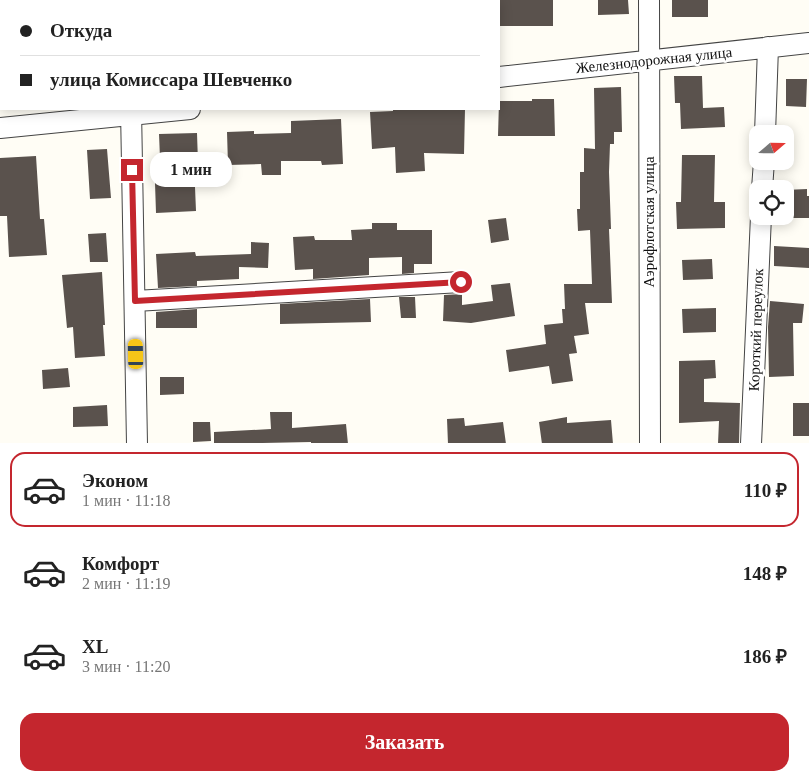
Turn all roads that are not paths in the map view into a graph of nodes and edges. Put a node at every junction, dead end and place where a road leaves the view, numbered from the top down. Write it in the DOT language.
graph roads {
  1 [pos="649,0"];
  2 [pos="809,43"];
  3 [pos="768,47"];
  4 [pos="648,62"];
  5 [pos="500,77"];
  6 [pos="171,110"];
  7 [pos="132,112"];
  8 [pos="765,125"];
  9 [pos="0,128"];
  10 [pos="761,225"];
  11 [pos="461,282"];
  12 [pos="135,301"];
  13 [pos="136,443"];
  14 [pos="650,443"];
  15 [pos="751,443"];
  1 -- 4 [label="street, Аэрофлотская улица"];
  2 -- 3 [label="street, Железнодорожная улица"];
  3 -- 4 [label="street, Железнодорожная улица"];
  3 -- 8 [label="street"];
  4 -- 5 [label="street, Железнодорожная улица"];
  4 -- 14 [label="street, Аэрофлотская улица"];
  6 -- 7 [label="street"];
  7 -- 9 [label="street"];
  7 -- 12 [label="street"];
  10 -- 15 [label="street, Короткий переулок"];
  11 -- 12 [label="street"];
  12 -- 13 [label="street"];
}
